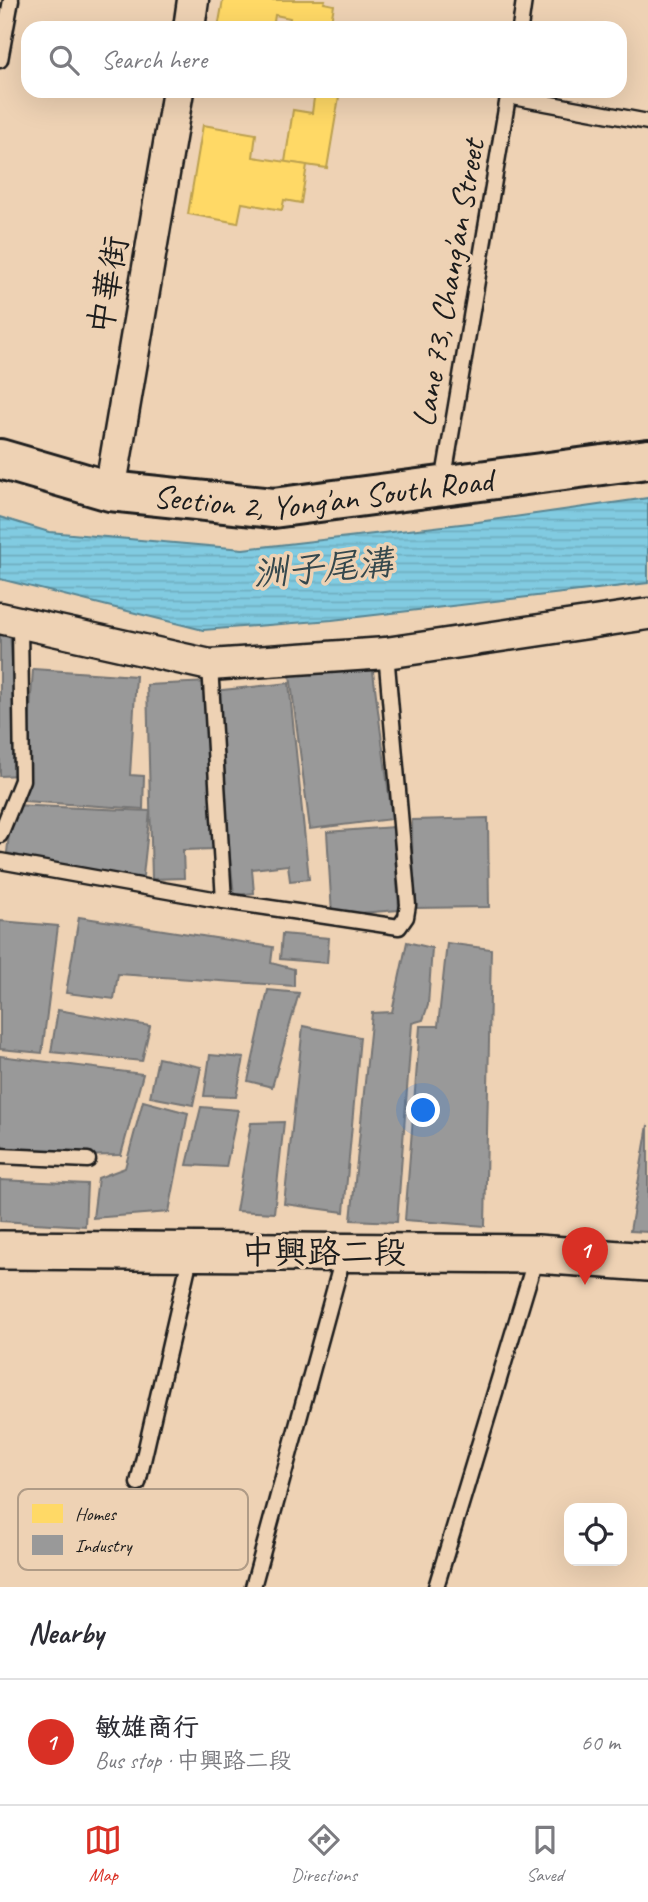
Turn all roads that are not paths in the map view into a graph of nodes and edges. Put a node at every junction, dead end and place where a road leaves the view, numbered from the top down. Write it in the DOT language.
graph roads {
  1 [pos="11,0"];
  2 [pos="193,0"];
  3 [pos="524,0"];
  4 [pos="190,21"];
  5 [pos="521,21"];
  6 [pos="0,60"];
  7 [pos="177,98"];
  8 [pos="508,98"];
  9 [pos="529,98"];
  10 [pos="648,122"];
  11 [pos="0,458"];
  12 [pos="648,459"];
  13 [pos="442,485"];
  14 [pos="110,491"];
  15 [pos="648,614"];
  16 [pos="10,621"];
  17 [pos="386,653"];
  18 [pos="210,665"];
  19 [pos="0,835"];
  20 [pos="0,862"];
  21 [pos="224,901"];
  22 [pos="0,1156"];
  23 [pos="88,1160"];
  24 [pos="0,1250"];
  25 [pos="191,1251"];
  26 [pos="345,1252"];
  27 [pos="537,1254"];
  28 [pos="648,1262"];
  29 [pos="138,1483"];
  30 [pos="253,1587"];
  31 [pos="436,1587"];
  1 -- 6 [label="lane"];
  2 -- 4 [label="street"];
  3 -- 5 [label="lane"];
  7 -- 14 [label="street, 中華街"];
  8 -- 13 [label="lane, Lane 73, Chang'an Street"];
  9 -- 10 [label="lane"];
  11 -- 14 [label="main road, Section 2, Yong'an South Road"];
  12 -- 13 [label="main road, Section 2, Yong'an South Road"];
  13 -- 14 [label="main road, Section 2, Yong'an South Road"];
  15 -- 17 [label="street"];
  16 -- 18 [label="street"];
  16 -- 19 [label="lane"];
  17 -- 18 [label="street"];
  17 -- 21 [label="lane"];
  18 -- 21 [label="lane"];
  20 -- 21 [label="lane"];
  22 -- 23 [label="lane"];
  24 -- 25 [label="street, 中興路二段"];
  25 -- 26 [label="street, 中興路二段"];
  25 -- 29 [label="lane"];
  26 -- 27 [label="street, 中興路二段"];
  26 -- 30 [label="lane"];
  27 -- 28 [label="street, 中興路二段"];
  27 -- 31 [label="lane"];
}
